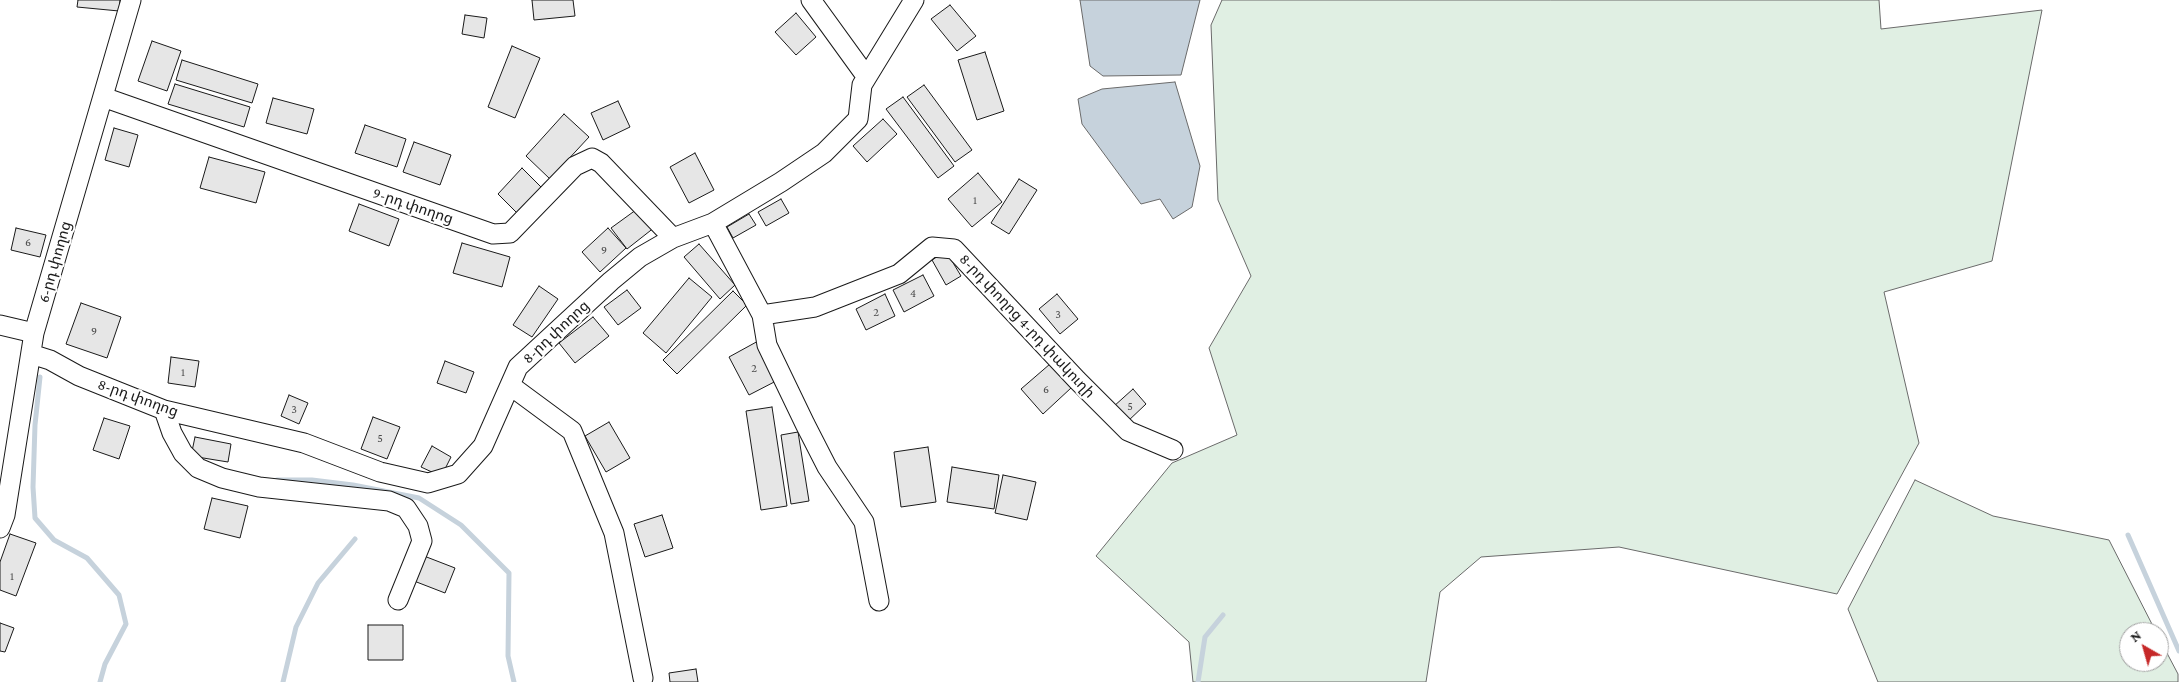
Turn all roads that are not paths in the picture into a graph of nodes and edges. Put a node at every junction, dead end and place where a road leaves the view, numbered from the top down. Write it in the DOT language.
graph roads {
  1 [pos="131,0"];
  2 [pos="811,0"];
  3 [pos="914,0"];
  4 [pos="866,76"];
  5 [pos="103,97"];
  6 [pos="713,223"];
  7 [pos="674,238"];
  8 [pos="762,315"];
  9 [pos="0,325"];
  10 [pos="34,333"];
  11 [pos="31,354"];
  12 [pos="511,386"];
  13 [pos="164,410"];
  14 [pos="1172,450"];
  15 [pos="0,528"];
  16 [pos="398,600"];
  17 [pos="879,601"];
  18 [pos="643,678"];
  1 -- 5 [label="street, 6-րդ փողոց"];
  2 -- 4 [label="street"];
  3 -- 4 [label="street, 8-րդ փողոց"];
  4 -- 6 [label="street, 8-րդ փողոց"];
  5 -- 7 [label="street, 9-րդ փողոց"];
  5 -- 10 [label="street, 6-րդ փողոց"];
  6 -- 7 [label="street, 8-րդ փողոց"];
  6 -- 8 [label="street"];
  7 -- 12 [label="street, 8-րդ փողոց"];
  8 -- 14 [label="street, 8-րդ փողոց 4-րդ փակուղի"];
  8 -- 17 [label="street"];
  9 -- 10 [label="street"];
  10 -- 11 [label="street, 6-րդ փողոց"];
  11 -- 13 [label="street, 8-րդ փողոց"];
  11 -- 15 [label="street, 6-րդ փողոց"];
  12 -- 13 [label="street, 8-րդ փողոց"];
  12 -- 18 [label="street"];
  13 -- 16 [label="street"];
}
